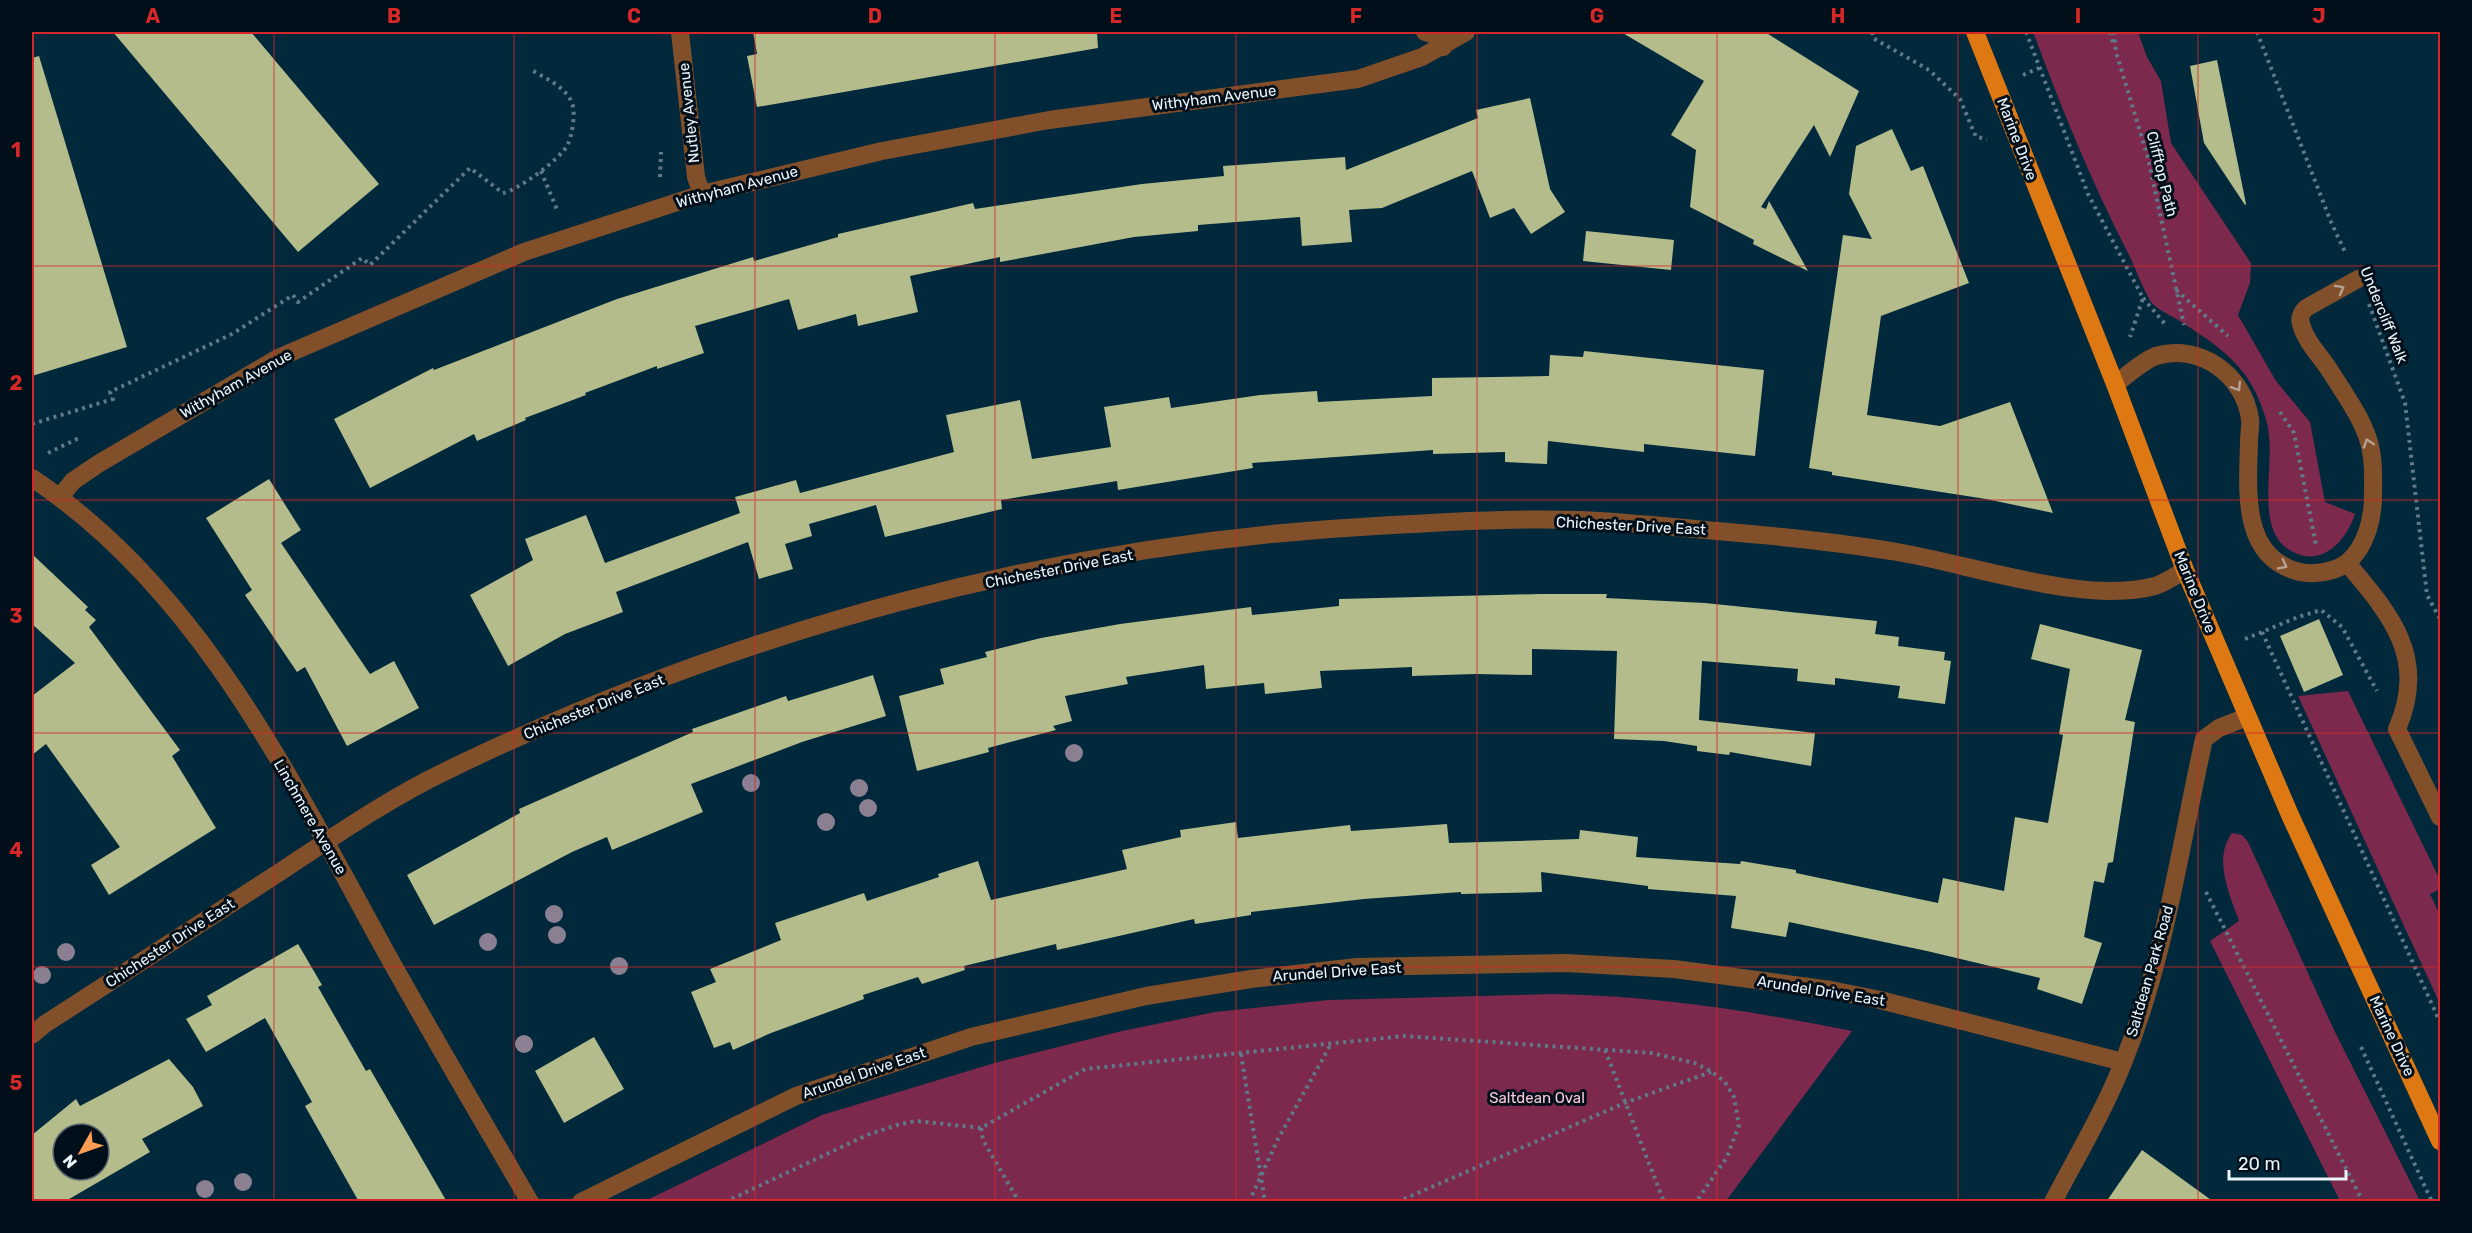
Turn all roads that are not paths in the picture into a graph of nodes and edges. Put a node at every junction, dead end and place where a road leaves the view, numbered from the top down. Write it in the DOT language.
graph roads {
  1 [pos="680,32"];
  2 [pos="1425,32"];
  3 [pos="1466,32"];
  4 [pos="1975,32"];
  5 [pos="1443,47"];
  6 [pos="702,194"];
  7 [pos="2358,279"];
  8 [pos="2115,384"];
  9 [pos="32,478"];
  10 [pos="60,497"];
  11 [pos="2347,562"];
  12 [pos="2185,570"];
  13 [pos="2247,717"];
  14 [pos="2440,817"];
  15 [pos="326,842"];
  16 [pos="32,1035"];
  17 [pos="2123,1062"];
  18 [pos="2440,1141"];
  19 [pos="530,1202"];
  20 [pos="581,1202"];
  21 [pos="2053,1202"];
  1 -- 6 [label="street, Nutley Avenue"];
  2 -- 5 [label="street"];
  3 -- 5 [label="street, Withyham Avenue"];
  4 -- 8 [label="main road, Marine Drive"];
  5 -- 6 [label="street, Withyham Avenue"];
  6 -- 10 [label="street, Withyham Avenue"];
  11 -- 7 [label="street, one-way"];
  8 -- 11 [label="street, one-way"];
  8 -- 12 [label="main road, Marine Drive"];
  9 -- 10 [label="street, Linchmere Avenue"];
  10 -- 15 [label="street, Linchmere Avenue"];
  11 -- 14 [label="street"];
  12 -- 13 [label="main road, Marine Drive"];
  12 -- 15 [label="street, Chichester Drive East"];
  13 -- 17 [label="street, Saltdean Park Road"];
  13 -- 18 [label="main road, Marine Drive"];
  15 -- 16 [label="street, Chichester Drive East"];
  15 -- 19 [label="street, Linchmere Avenue"];
  17 -- 20 [label="street, Arundel Drive East"];
  17 -- 21 [label="street, Saltdean Park Road"];
}
